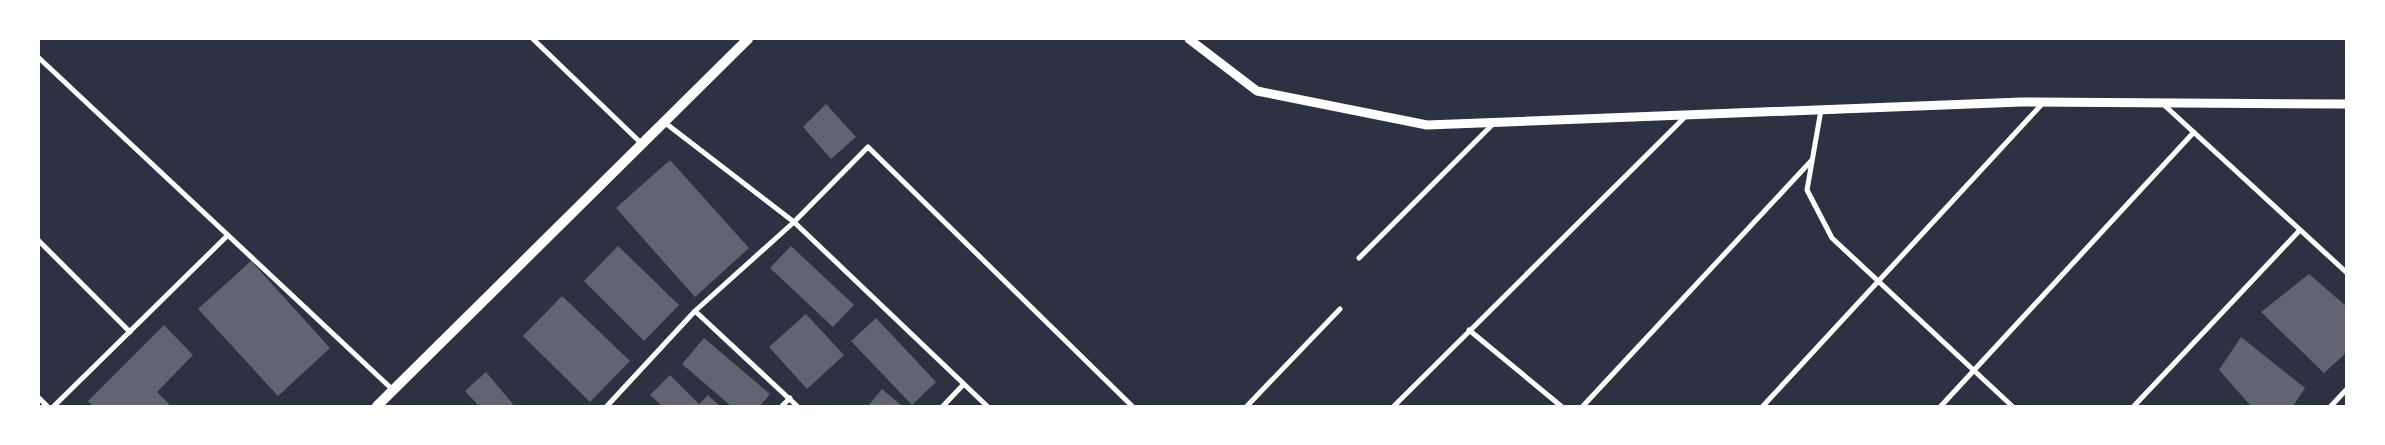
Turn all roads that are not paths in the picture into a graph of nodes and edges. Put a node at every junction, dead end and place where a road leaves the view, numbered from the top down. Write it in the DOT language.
graph roads {
  1 [pos="533,39"];
  2 [pos="748,39"];
  3 [pos="1189,39"];
  4 [pos="39,58"];
  5 [pos="2044,103"];
  6 [pos="2163,103"];
  7 [pos="2346,104"];
  8 [pos="1820,110"];
  9 [pos="1686,115"];
  10 [pos="664,122"];
  11 [pos="1495,122"];
  12 [pos="2194,132"];
  13 [pos="642,144"];
  14 [pos="1812,159"];
  15 [pos="794,222"];
  16 [pos="2300,230"];
  17 [pos="228,235"];
  18 [pos="39,242"];
  19 [pos="1360,258"];
  20 [pos="2346,272"];
  21 [pos="1879,281"];
  22 [pos="1340,309"];
  23 [pos="696,311"];
  24 [pos="1469,330"];
  25 [pos="130,332"];
  26 [pos="1974,371"];
  27 [pos="963,385"];
  28 [pos="394,390"];
  29 [pos="2346,390"];
  30 [pos="39,398"];
  31 [pos="790,398"];
  32 [pos="1399,402"];
  33 [pos="47,406"];
  34 [pos="54,406"];
  35 [pos="377,406"];
  36 [pos="608,406"];
  37 [pos="782,406"];
  38 [pos="797,406"];
  39 [pos="943,406"];
  40 [pos="987,406"];
  41 [pos="1132,406"];
  42 [pos="1246,406"];
  43 [pos="1394,406"];
  44 [pos="1404,406"];
  45 [pos="1561,406"];
  46 [pos="1583,406"];
  47 [pos="1763,406"];
  48 [pos="1942,406"];
  49 [pos="2012,406"];
  50 [pos="2134,406"];
  51 [pos="2331,406"];
  1 -- 13 [label="street"];
  2 -- 10 [label="main road"];
  3 -- 11 [label="street"];
  4 -- 17 [label="street"];
  5 -- 6 [label="street"];
  5 -- 8 [label="street"];
  5 -- 21 [label="street"];
  6 -- 7 [label="street"];
  6 -- 12 [label="street"];
  8 -- 9 [label="street"];
  8 -- 14 [label="street"];
  9 -- 11 [label="street"];
  9 -- 24 [label="street"];
  10 -- 13 [label="main road"];
  10 -- 15 [label="street"];
  11 -- 19 [label="street"];
  12 -- 16 [label="street"];
  12 -- 26 [label="street"];
  13 -- 28 [label="main road"];
  14 -- 21 [label="street"];
  14 -- 46 [label="street"];
  15 -- 23 [label="street"];
  15 -- 27 [label="street"];
  15 -- 41 [label="street"];
  16 -- 20 [label="street"];
  16 -- 50 [label="street"];
  17 -- 25 [label="street"];
  17 -- 28 [label="street"];
  18 -- 25 [label="street"];
  21 -- 26 [label="street"];
  21 -- 47 [label="street"];
  22 -- 42 [label="street"];
  23 -- 31 [label="street"];
  23 -- 36 [label="street"];
  24 -- 32 [label="street"];
  24 -- 45 [label="street"];
  25 -- 34 [label="street"];
  26 -- 48 [label="street"];
  26 -- 49 [label="street"];
  27 -- 39 [label="street"];
  27 -- 40 [label="street"];
  28 -- 35 [label="main road"];
  29 -- 51 [label="street"];
  30 -- 33 [label="street"];
  31 -- 37 [label="street"];
  31 -- 38 [label="street"];
  32 -- 43 [label="street"];
  32 -- 44 [label="street"];
}
